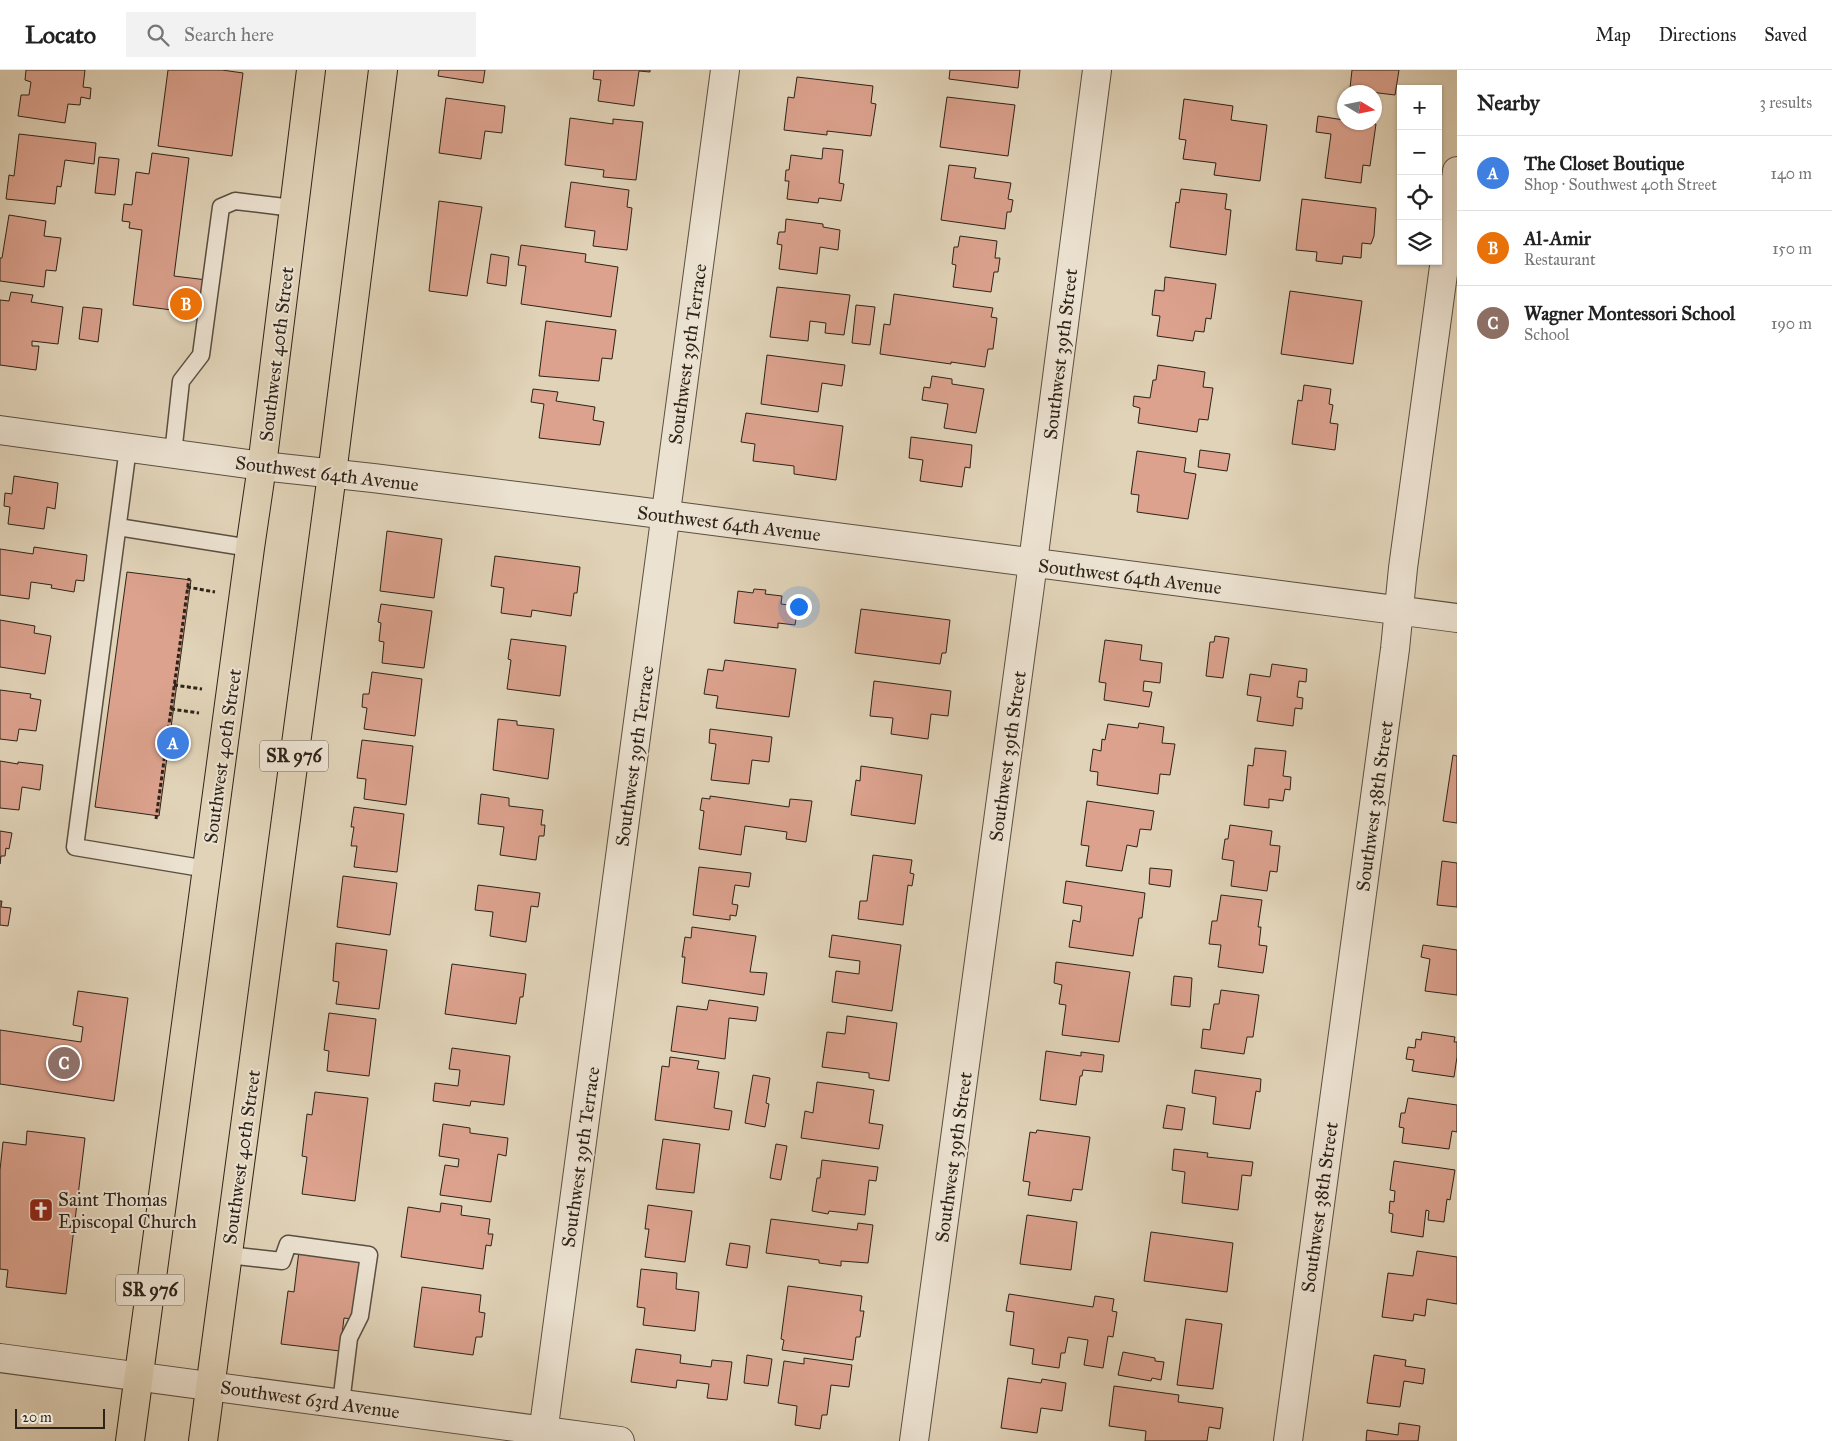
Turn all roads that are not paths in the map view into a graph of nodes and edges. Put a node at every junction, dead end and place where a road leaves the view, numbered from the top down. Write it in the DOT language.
graph roads {
  1 [pos="311,70"];
  2 [pos="383,70"];
  3 [pos="725,70"];
  4 [pos="1097,70"];
  5 [pos="1457,171"];
  6 [pos="293,208"];
  7 [pos="0,430"];
  8 [pos="128,448"];
  9 [pos="173,454"];
  10 [pos="262,466"];
  11 [pos="332,474"];
  12 [pos="666,515"];
  13 [pos="118,527"];
  14 [pos="250,548"];
  15 [pos="1033,563"];
  16 [pos="1399,610"];
  17 [pos="1457,618"];
  18 [pos="207,869"];
  19 [pos="228,1255"];
  20 [pos="0,1358"];
  21 [pos="138,1376"];
  22 [pos="211,1386"];
  23 [pos="341,1403"];
  24 [pos="542,1436"];
  25 [pos="130,1441"];
  26 [pos="203,1441"];
  27 [pos="620,1441"];
  28 [pos="914,1441"];
  29 [pos="1288,1441"];
  1 -- 6 [label="main road, Southwest 40th Street / SR 976"];
  2 -- 11 [label="main road, Southwest 40th Street / SR 976"];
  3 -- 12 [label="street, Southwest 39th Terrace"];
  4 -- 15 [label="street, Southwest 39th Street"];
  5 -- 16 [label="street, Southwest 38th Street"];
  6 -- 9 [label="lane"];
  6 -- 10 [label="main road, Southwest 40th Street / SR 976"];
  7 -- 8 [label="street, Southwest 64th Avenue"];
  8 -- 9 [label="street, Southwest 64th Avenue"];
  8 -- 13 [label="lane"];
  9 -- 10 [label="street, Southwest 64th Avenue"];
  10 -- 11 [label="street, Southwest 64th Avenue"];
  10 -- 14 [label="main road, Southwest 40th Street / SR 976"];
  11 -- 12 [label="street, Southwest 64th Avenue"];
  11 -- 19 [label="main road, Southwest 40th Street / SR 976"];
  12 -- 15 [label="street, Southwest 64th Avenue"];
  12 -- 24 [label="street, Southwest 39th Terrace"];
  13 -- 14 [label="lane"];
  13 -- 18 [label="lane"];
  14 -- 18 [label="main road, Southwest 40th Street / SR 976"];
  15 -- 16 [label="street, Southwest 64th Avenue"];
  15 -- 28 [label="street, Southwest 39th Street"];
  16 -- 17 [label="street, Southwest 64th Avenue"];
  16 -- 29 [label="street, Southwest 38th Street"];
  18 -- 21 [label="main road, Southwest 40th Street / SR 976"];
  19 -- 22 [label="main road, Southwest 40th Street / SR 976"];
  19 -- 23 [label="lane"];
  20 -- 21 [label="street, Southwest 63rd Avenue"];
  21 -- 22 [label="street, Southwest 63rd Avenue"];
  21 -- 25 [label="main road, Southwest 40th Street / SR 976"];
  22 -- 23 [label="street, Southwest 63rd Avenue"];
  22 -- 26 [label="main road, Southwest 40th Street / SR 976"];
  23 -- 24 [label="street, Southwest 63rd Avenue"];
  24 -- 27 [label="street, Southwest 63rd Avenue"];
}
